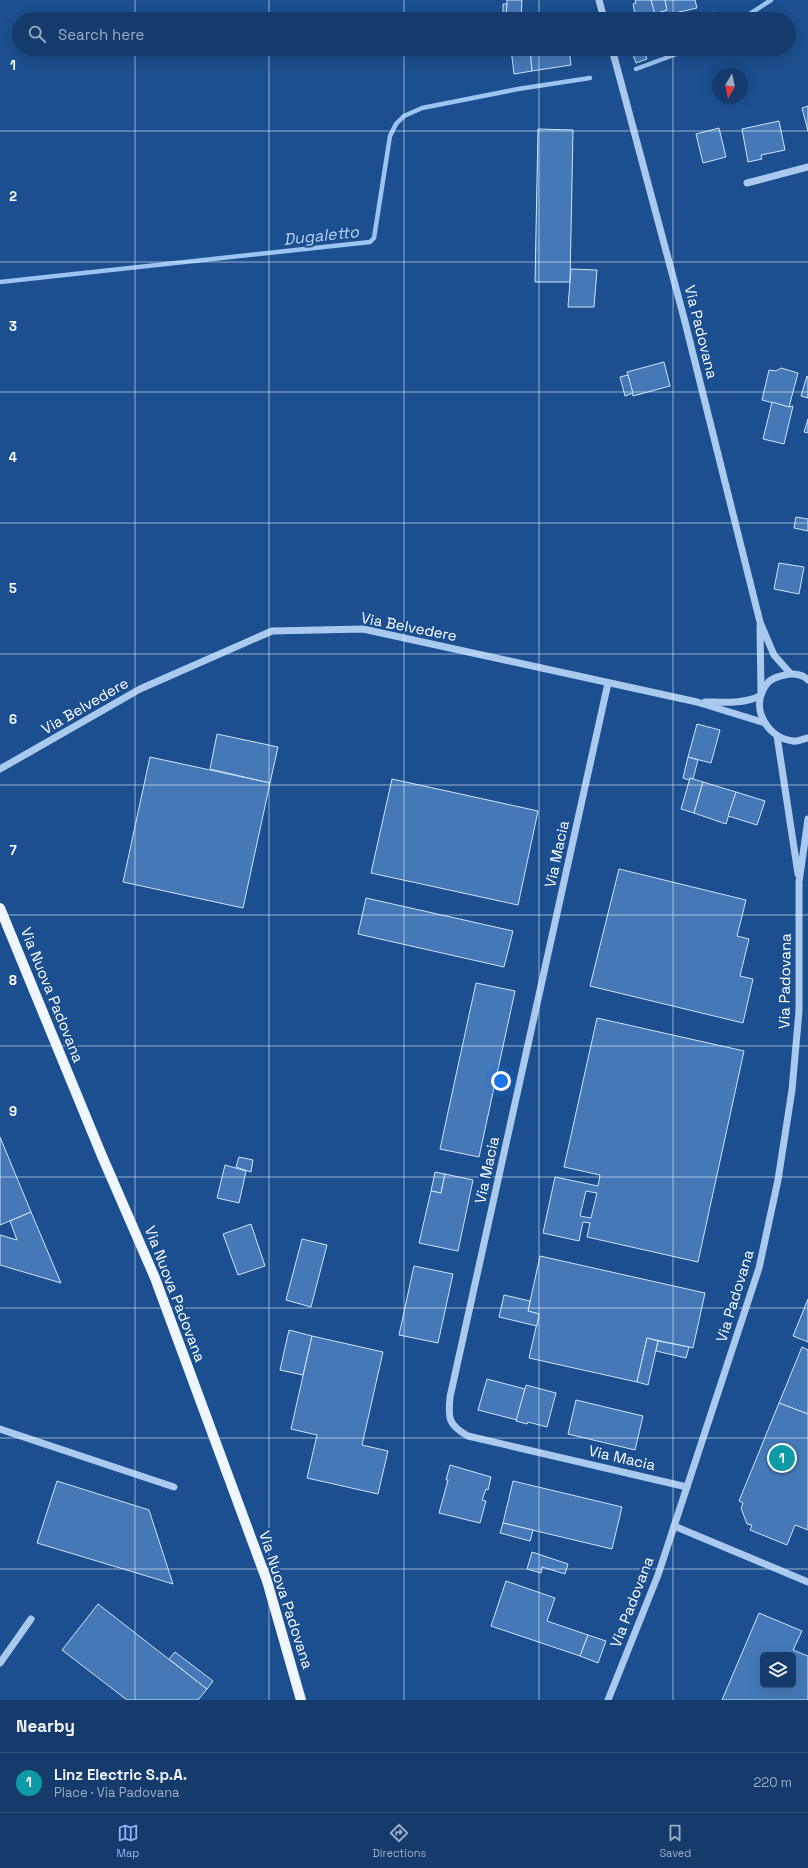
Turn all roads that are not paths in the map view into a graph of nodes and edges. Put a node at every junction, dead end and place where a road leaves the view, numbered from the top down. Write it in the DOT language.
graph roads {
  1 [pos="599,0"];
  2 [pos="602,12"];
  3 [pos="614,56"];
  4 [pos="808,167"];
  5 [pos="747,183"];
  6 [pos="760,622"];
  7 [pos="790,673"];
  8 [pos="807,678"];
  9 [pos="608,683"];
  10 [pos="761,695"];
  11 [pos="697,702"];
  12 [pos="765,723"];
  13 [pos="777,736"];
  14 [pos="808,738"];
  15 [pos="0,769"];
  16 [pos="808,819"];
  17 [pos="799,882"];
  18 [pos="0,908"];
  19 [pos="0,1430"];
  20 [pos="174,1487"];
  21 [pos="687,1487"];
  22 [pos="674,1526"];
  23 [pos="808,1582"];
  24 [pos="31,1620"];
  25 [pos="0,1663"];
  26 [pos="301,1700"];
  27 [pos="608,1700"];
  1 -- 2 [label="street"];
  3 -- 6 [label="street, Via Padovana"];
  4 -- 5 [label="street"];
  6 -- 7 [label="street, Via Padovana"];
  6 -- 10 [label="street, Via Padovana"];
  7 -- 8 [label="street"];
  7 -- 10 [label="street"];
  9 -- 11 [label="street, Via Belvedere"];
  9 -- 15 [label="street, Via Belvedere"];
  9 -- 21 [label="street, Via Macia"];
  10 -- 11 [label="street, Via Belvedere"];
  10 -- 12 [label="street, Via Padovana"];
  11 -- 12 [label="street, Via Belvedere"];
  12 -- 13 [label="street, Via Padovana"];
  13 -- 14 [label="street"];
  13 -- 17 [label="street, Via Padovana"];
  16 -- 17 [label="street, Via Padovana"];
  17 -- 21 [label="street, Via Padovana"];
  18 -- 26 [label="main road, Via Nuova Padovana"];
  19 -- 20 [label="street"];
  21 -- 22 [label="street, Via Padovana"];
  22 -- 23 [label="street"];
  22 -- 27 [label="street, Via Padovana"];
  24 -- 25 [label="street"];
}
